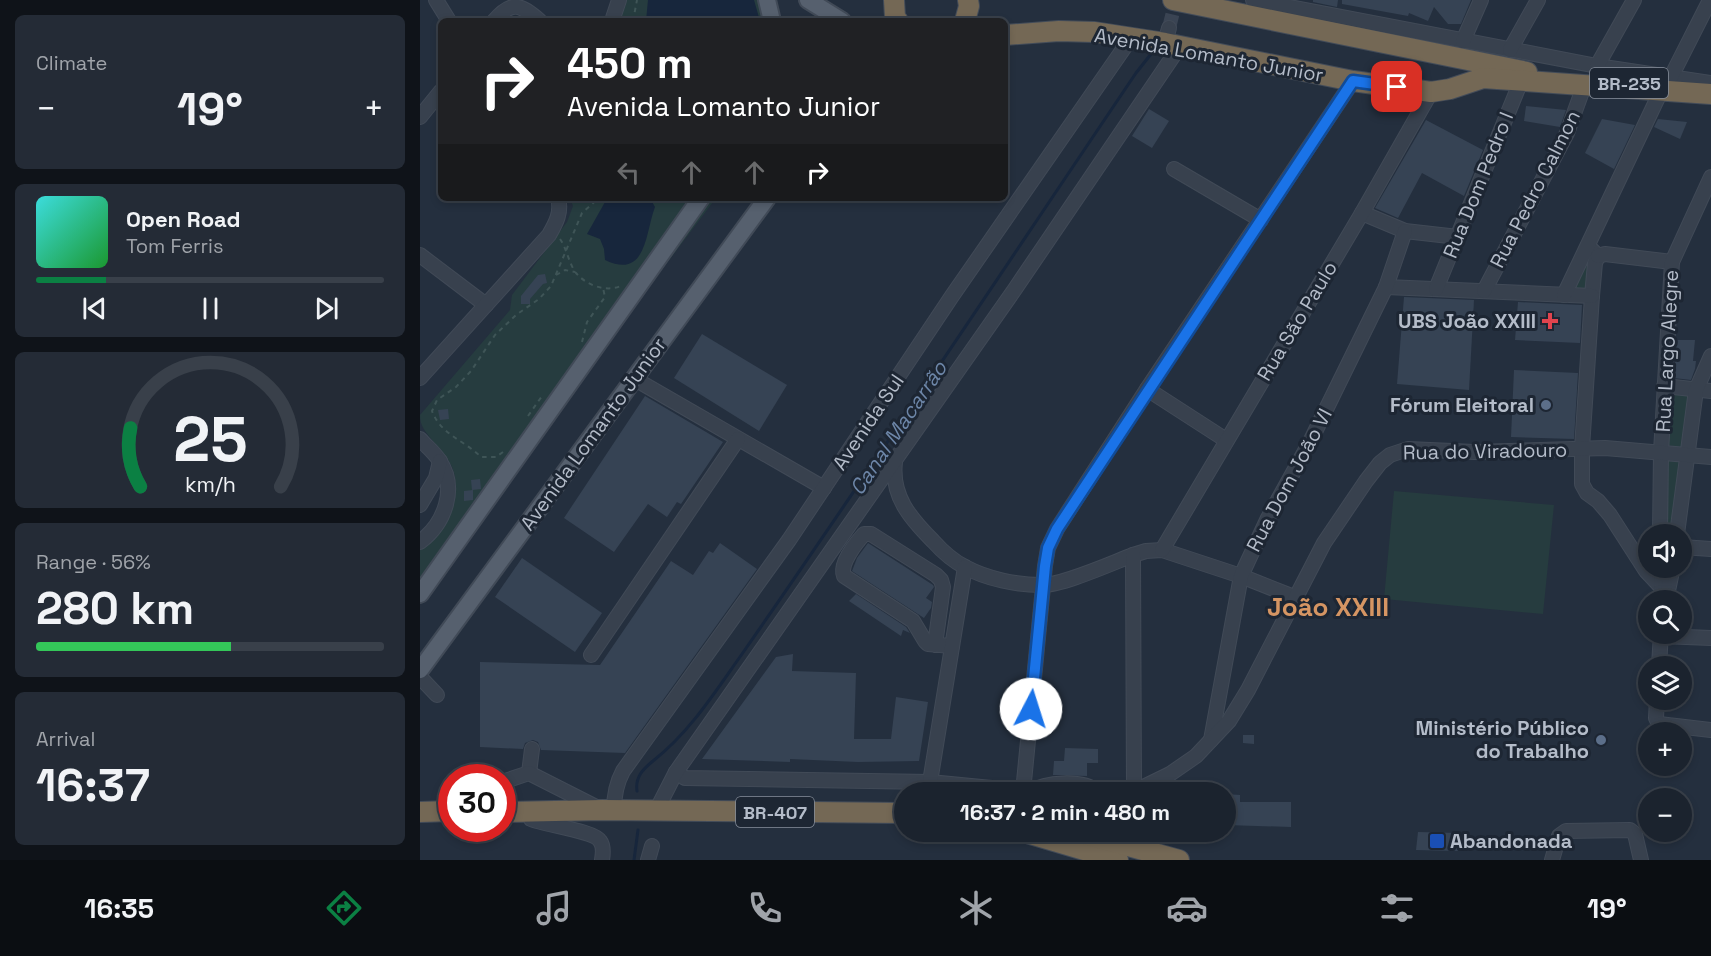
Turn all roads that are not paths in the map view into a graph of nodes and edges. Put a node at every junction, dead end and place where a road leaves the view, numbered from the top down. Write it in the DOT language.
graph roads {
  1 [pos="436,0"];
  2 [pos="619,0"];
  3 [pos="767,0"];
  4 [pos="808,0"];
  5 [pos="894,0"];
  6 [pos="968,0"];
  7 [pos="1173,0"];
  8 [pos="1253,0"];
  9 [pos="1482,0"];
  10 [pos="1538,0"];
  11 [pos="1634,0"];
  12 [pos="1710,0"];
  13 [pos="447,18"];
  14 [pos="496,18"];
  15 [pos="536,18"];
  16 [pos="613,18"];
  17 [pos="771,18"];
  18 [pos="837,18"];
  19 [pos="896,18"];
  20 [pos="965,18"];
  21 [pos="1008,35"];
  22 [pos="1131,38"];
  23 [pos="1171,39"];
  24 [pos="1463,41"];
  25 [pos="1510,50"];
  26 [pos="1597,66"];
  27 [pos="1353,81"];
  28 [pos="1521,81"];
  29 [pos="1711,82"];
  30 [pos="1666,84"];
  31 [pos="1584,86"];
  32 [pos="1431,92"];
  33 [pos="1711,92"];
  34 [pos="438,95"];
  35 [pos="420,117"];
  36 [pos="1174,169"];
  37 [pos="1711,177"];
  38 [pos="699,201"];
  39 [pos="765,201"];
  40 [pos="559,202"];
  41 [pos="1362,213"];
  42 [pos="1261,220"];
  43 [pos="1405,231"];
  44 [pos="1458,237"];
  45 [pos="1593,251"];
  46 [pos="420,255"];
  47 [pos="1672,262"];
  48 [pos="1386,287"];
  49 [pos="1436,289"];
  50 [pos="1484,291"];
  51 [pos="1564,295"];
  52 [pos="1592,296"];
  53 [pos="486,305"];
  54 [pos="1711,356"];
  55 [pos="420,378"];
  56 [pos="633,378"];
  57 [pos="1664,386"];
  58 [pos="1147,389"];
  59 [pos="1696,390"];
  60 [pos="1711,391"];
  61 [pos="420,439"];
  62 [pos="738,439"];
  63 [pos="1226,440"];
  64 [pos="1582,448"];
  65 [pos="1661,452"];
  66 [pos="1687,454"];
  67 [pos="1711,457"];
  68 [pos="895,462"];
  69 [pos="440,469"];
  70 [pos="824,488"];
  71 [pos="420,505"];
  72 [pos="1660,524"];
  73 [pos="1679,524"];
  74 [pos="421,541"];
  75 [pos="1692,548"];
  76 [pos="1711,549"];
  77 [pos="1162,550"];
  78 [pos="1133,555"];
  79 [pos="965,567"];
  80 [pos="1241,576"];
  81 [pos="1043,585"];
  82 [pos="1659,590"];
  83 [pos="420,594"];
  84 [pos="1294,597"];
  85 [pos="1692,637"];
  86 [pos="1711,638"];
  87 [pos="935,645"];
  88 [pos="952,646"];
  89 [pos="591,655"];
  90 [pos="420,670"];
  91 [pos="420,677"];
  92 [pos="437,695"];
  93 [pos="1657,710"];
  94 [pos="1711,730"];
  95 [pos="1211,741"];
  96 [pos="532,749"];
  97 [pos="676,772"];
  98 [pos="529,773"];
  99 [pos="516,777"];
  100 [pos="930,782"];
  101 [pos="1026,782"];
  102 [pos="1134,782"];
  103 [pos="1154,782"];
  104 [pos="438,810"];
  105 [pos="630,810"];
  106 [pos="420,812"];
  107 [pos="516,812"];
  108 [pos="530,812"];
  109 [pos="894,813"];
  110 [pos="1057,842"];
  111 [pos="1122,842"];
  112 [pos="651,846"];
  113 [pos="602,860"];
  114 [pos="648,860"];
  115 [pos="1118,860"];
  116 [pos="1179,860"];
  117 [pos="1552,860"];
  118 [pos="1641,860"];
  1 -- 13 [label="street"];
  2 -- 16 [label="street"];
  3 -- 17 [label="main road"];
  4 -- 18 [label="main road"];
  5 -- 19 [label="highway"];
  6 -- 20 [label="highway"];
  7 -- 33 [label="highway, BR-235"];
  8 -- 24 [label="street"];
  9 -- 24 [label="street"];
  10 -- 25 [label="street"];
  11 -- 26 [label="street"];
  12 -- 30 [label="street"];
  14 -- 15 [label="street"];
  21 -- 22 [label="highway, Avenida Lomanto Junior"];
  22 -- 23 [label="highway, Avenida Lomanto Junior"];
  22 -- 70 [label="street, Avenida Sul"];
  23 -- 27 [label="highway, Avenida Lomanto Junior"];
  23 -- 68 [label="street"];
  24 -- 25 [label="street"];
  25 -- 26 [label="street"];
  26 -- 30 [label="street"];
  27 -- 32 [label="highway, Avenida Lomanto Junior"];
  27 -- 42 [label="street"];
  28 -- 31 [label="highway, BR-235"];
  28 -- 32 [label="highway, Avenida Lomanto Junior / BR-235"];
  28 -- 44 [label="street, Rua Dom Pedro I"];
  29 -- 30 [label="street"];
  30 -- 31 [label="highway, BR-235"];
  30 -- 33 [label="highway, BR-235"];
  30 -- 45 [label="street"];
  31 -- 50 [label="street, Rua Pedro Calmon"];
  32 -- 41 [label="street, Rua São Paulo"];
  34 -- 35 [label="street"];
  36 -- 42 [label="street"];
  37 -- 47 [label="street, Rua Largo Alegre"];
  38 -- 83 [label="main road"];
  39 -- 56 [label="main road, Avenida Lomanto Junior"];
  40 -- 53 [label="street"];
  41 -- 43 [label="street"];
  41 -- 63 [label="street, Rua São Paulo"];
  42 -- 58 [label="street"];
  43 -- 44 [label="street"];
  43 -- 48 [label="street, Rua Dom João VI"];
  44 -- 49 [label="street, Rua Dom Pedro I"];
  45 -- 47 [label="street"];
  45 -- 51 [label="street"];
  45 -- 52 [label="street"];
  46 -- 53 [label="street"];
  47 -- 57 [label="street, Rua Largo Alegre"];
  48 -- 49 [label="street"];
  48 -- 80 [label="street, Rua Dom João VI"];
  49 -- 50 [label="street"];
  50 -- 51 [label="street"];
  51 -- 52 [label="street"];
  52 -- 64 [label="street"];
  53 -- 55 [label="street"];
  54 -- 59 [label="street, Rua Largo Alegre"];
  56 -- 62 [label="street"];
  56 -- 90 [label="main road, Avenida Lomanto Junior"];
  57 -- 59 [label="street"];
  57 -- 65 [label="street, Rua Largo Alegre"];
  58 -- 63 [label="street"];
  58 -- 81 [label="street"];
  59 -- 60 [label="street"];
  59 -- 66 [label="street, Rua Largo Alegre"];
  61 -- 69 [label="street"];
  62 -- 70 [label="street"];
  62 -- 89 [label="street"];
  63 -- 77 [label="street, Rua São Paulo"];
  64 -- 65 [label="street, Rua do Viradouro"];
  64 -- 82 [label="street, Rua do Viradouro"];
  64 -- 84 [label="street, Rua do Viradouro"];
  65 -- 66 [label="street, Rua do Viradouro"];
  65 -- 72 [label="street, Rua Largo Alegre"];
  66 -- 67 [label="street, Rua do Viradouro"];
  66 -- 73 [label="street, Rua Largo Alegre"];
  68 -- 79 [label="street"];
  68 -- 97 [label="street"];
  69 -- 71 [label="street"];
  69 -- 74 [label="street"];
  70 -- 105 [label="street, Avenida Sul"];
  75 -- 76 [label="street"];
  77 -- 78 [label="street"];
  77 -- 80 [label="street"];
  78 -- 81 [label="street"];
  78 -- 102 [label="street"];
  79 -- 81 [label="street"];
  79 -- 88 [label="street"];
  80 -- 84 [label="street"];
  80 -- 95 [label="street, Rua Dom João VI"];
  81 -- 101 [label="street"];
  84 -- 95 [label="street, Rua do Viradouro"];
  85 -- 86 [label="street"];
  87 -- 87 [label="street"];
  87 -- 88 [label="street"];
  88 -- 100 [label="street"];
  91 -- 92 [label="street"];
  93 -- 94 [label="street"];
  95 -- 103 [label="street, Rua do Viradouro"];
  96 -- 98 [label="street"];
  97 -- 100 [label="street"];
  97 -- 105 [label="street"];
  98 -- 99 [label="street"];
  98 -- 105 [label="street"];
  104 -- 106 [label="highway"];
  105 -- 108 [label="highway, BR-407"];
  105 -- 109 [label="highway, BR-407"];
  107 -- 108 [label="highway, BR-407"];
  108 -- 113 [label="street"];
  110 -- 115 [label="highway"];
  111 -- 116 [label="highway"];
  112 -- 114 [label="street"];
  117 -- 118 [label="street"];
}
